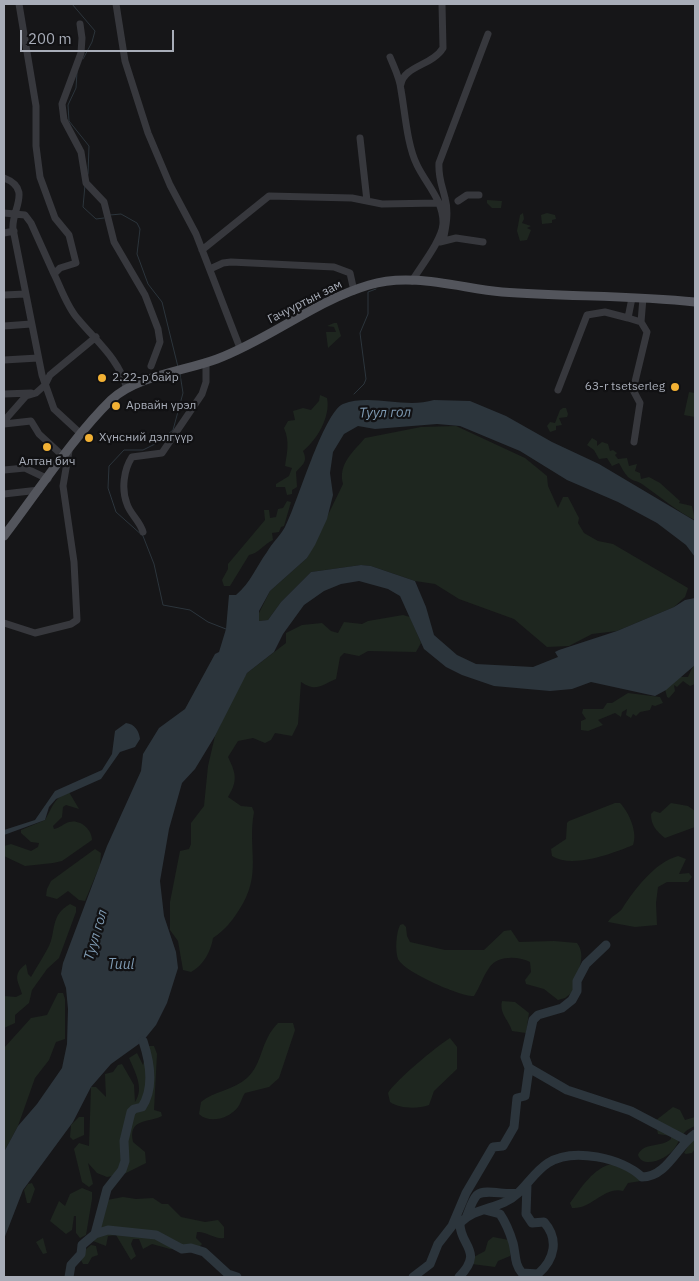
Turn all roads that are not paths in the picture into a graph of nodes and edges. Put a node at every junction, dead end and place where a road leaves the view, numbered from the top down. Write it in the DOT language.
graph roads {
  1 [pos="18,4"];
  2 [pos="116,4"];
  3 [pos="442,4"];
  4 [pos="80,24"];
  5 [pos="488,34"];
  6 [pos="390,57"];
  7 [pos="401,87"];
  8 [pos="360,138"];
  9 [pos="4,178"];
  10 [pos="479,195"];
  11 [pos="367,201"];
  12 [pos="458,201"];
  13 [pos="439,203"];
  14 [pos="4,214"];
  15 [pos="13,215"];
  16 [pos="4,232"];
  17 [pos="14,232"];
  18 [pos="440,242"];
  19 [pos="483,242"];
  20 [pos="202,250"];
  21 [pos="210,269"];
  22 [pos="54,274"];
  23 [pos="412,281"];
  24 [pos="354,291"];
  25 [pos="25,294"];
  26 [pos="4,295"];
  27 [pos="632,298"];
  28 [pos="643,298"];
  29 [pos="695,302"];
  30 [pos="628,318"];
  31 [pos="640,322"];
  32 [pos="31,324"];
  33 [pos="4,326"];
  34 [pos="96,338"];
  35 [pos="240,348"];
  36 [pos="38,358"];
  37 [pos="4,360"];
  38 [pos="206,362"];
  39 [pos="151,366"];
  40 [pos="45,385"];
  41 [pos="127,389"];
  42 [pos="558,390"];
  43 [pos="36,393"];
  44 [pos="4,394"];
  45 [pos="4,423"];
  46 [pos="81,434"];
  47 [pos="634,442"];
  48 [pos="66,454"];
  49 [pos="4,470"];
  50 [pos="48,479"];
  51 [pos="39,490"];
  52 [pos="4,494"];
  53 [pos="8,526"];
  54 [pos="143,532"];
  55 [pos="4,536"];
  56 [pos="4,623"];
  1 -- 22 [label="street"];
  2 -- 20 [label="street"];
  3 -- 7 [label="street"];
  4 -- 39 [label="street"];
  5 -- 18 [label="street"];
  6 -- 7 [label="street"];
  7 -- 13 [label="street"];
  8 -- 11 [label="street"];
  9 -- 15 [label="street"];
  10 -- 12 [label="street"];
  11 -- 13 [label="street"];
  11 -- 20 [label="street"];
  13 -- 18 [label="street"];
  14 -- 15 [label="street"];
  15 -- 17 [label="street"];
  15 -- 22 [label="street"];
  16 -- 17 [label="street"];
  17 -- 25 [label="street"];
  18 -- 19 [label="street"];
  18 -- 23 [label="street"];
  20 -- 21 [label="street"];
  21 -- 24 [label="street"];
  21 -- 35 [label="street"];
  22 -- 34 [label="street"];
  23 -- 24 [label="main road, Гачууртын зам"];
  23 -- 27 [label="main road, Гачууртын зам"];
  24 -- 35 [label="main road, Гачууртын зам"];
  25 -- 26 [label="street"];
  25 -- 32 [label="street"];
  27 -- 28 [label="main road, Гачууртын зам"];
  27 -- 30 [label="street"];
  28 -- 29 [label="main road, Гачууртын зам"];
  28 -- 31 [label="street"];
  30 -- 31 [label="street"];
  30 -- 42 [label="street"];
  31 -- 47 [label="street"];
  32 -- 33 [label="street"];
  32 -- 36 [label="street"];
  34 -- 40 [label="street"];
  34 -- 41 [label="street"];
  35 -- 38 [label="main road, Гачууртын зам"];
  36 -- 37 [label="street"];
  36 -- 40 [label="street"];
  38 -- 41 [label="main road, Гачууртын зам"];
  38 -- 54 [label="street"];
  40 -- 43 [label="street"];
  40 -- 46 [label="street"];
  41 -- 46 [label="main road, Гачууртын зам"];
  43 -- 44 [label="street"];
  43 -- 45 [label="street"];
  45 -- 48 [label="street"];
  46 -- 48 [label="main road, Гачууртын зам"];
  48 -- 50 [label="main road, Гачууртын зам"];
  48 -- 56 [label="street"];
  49 -- 50 [label="street"];
  50 -- 51 [label="main road, Гачууртын зам"];
  51 -- 52 [label="street"];
  51 -- 53 [label="main road, Гачууртын зам"];
  53 -- 55 [label="main road, Гачууртын зам"];
}
